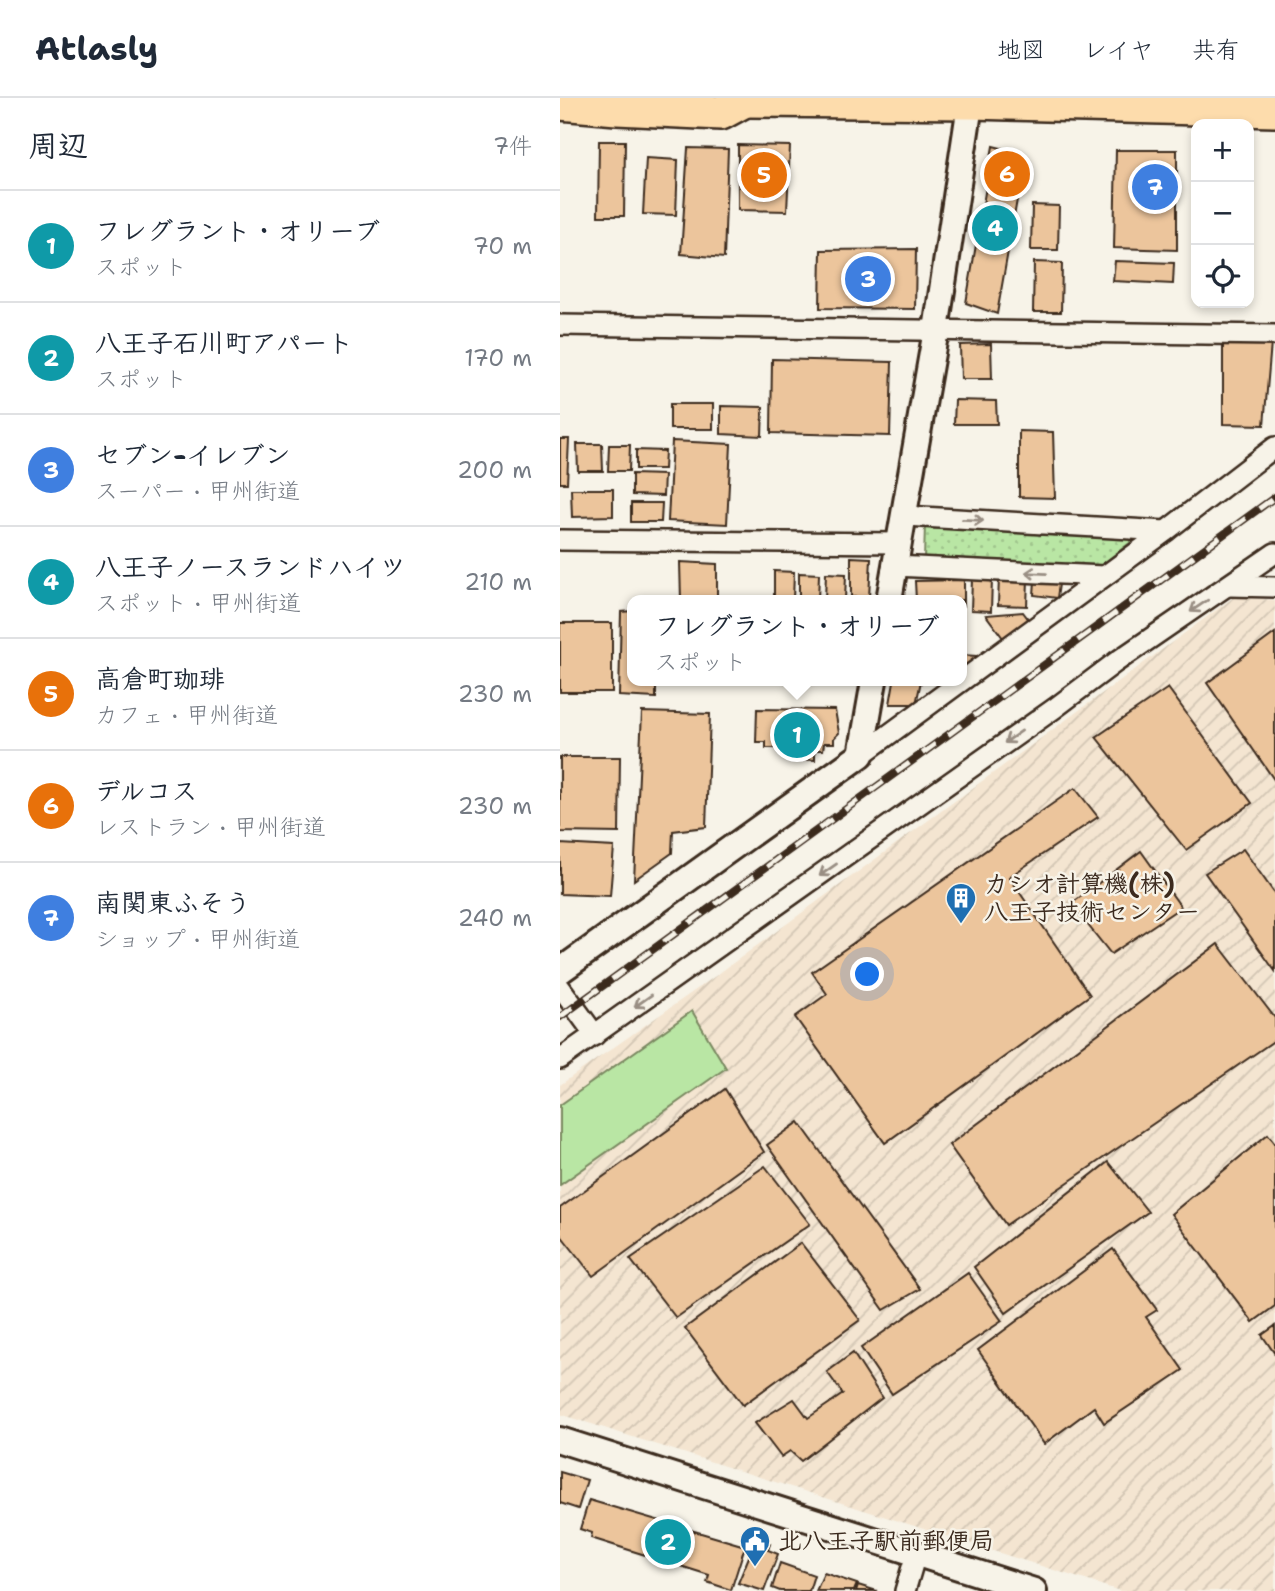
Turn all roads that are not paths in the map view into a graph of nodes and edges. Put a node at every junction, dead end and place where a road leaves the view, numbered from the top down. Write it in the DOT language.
graph roads {
  1 [pos="743,99"];
  2 [pos="971,100"];
  3 [pos="560,103"];
  4 [pos="1275,110"];
  5 [pos="560,326"];
  6 [pos="936,330"];
  7 [pos="1275,335"];
  8 [pos="1275,447"];
  9 [pos="905,516"];
  10 [pos="1166,531"];
  11 [pos="560,540"];
  12 [pos="1275,553"];
  13 [pos="897,555"];
  14 [pos="1104,576"];
  15 [pos="1229,586"];
  16 [pos="1275,587"];
  17 [pos="890,595"];
  18 [pos="967,677"];
  19 [pos="873,686"];
  20 [pos="955,686"];
  21 [pos="861,755"];
  22 [pos="560,971"];
  23 [pos="560,987"];
  24 [pos="595,1035"];
  25 [pos="560,1059"];
  26 [pos="560,1440"];
  27 [pos="916,1554"];
  28 [pos="905,1591"];
  29 [pos="1034,1591"];
  1 -- 2 [label="highway"];
  1 -- 3 [label="highway"];
  2 -- 4 [label="highway"];
  2 -- 6 [label="street"];
  5 -- 6 [label="street"];
  6 -- 7 [label="street"];
  6 -- 9 [label="street"];
  8 -- 10 [label="street"];
  9 -- 10 [label="street, one-way"];
  9 -- 13 [label="street"];
  10 -- 14 [label="street"];
  11 -- 13 [label="street"];
  12 -- 15 [label="street"];
  14 -- 13 [label="street, one-way"];
  13 -- 17 [label="street"];
  14 -- 18 [label="street"];
  15 -- 16 [label="street"];
  15 -- 24 [label="street, one-way"];
  19 -- 21 [label="street"];
  20 -- 21 [label="street"];
  21 -- 22 [label="street"];
  23 -- 24 [label="street"];
  24 -- 25 [label="street"];
  26 -- 27 [label="street"];
  27 -- 28 [label="street"];
  27 -- 29 [label="street"];
}
